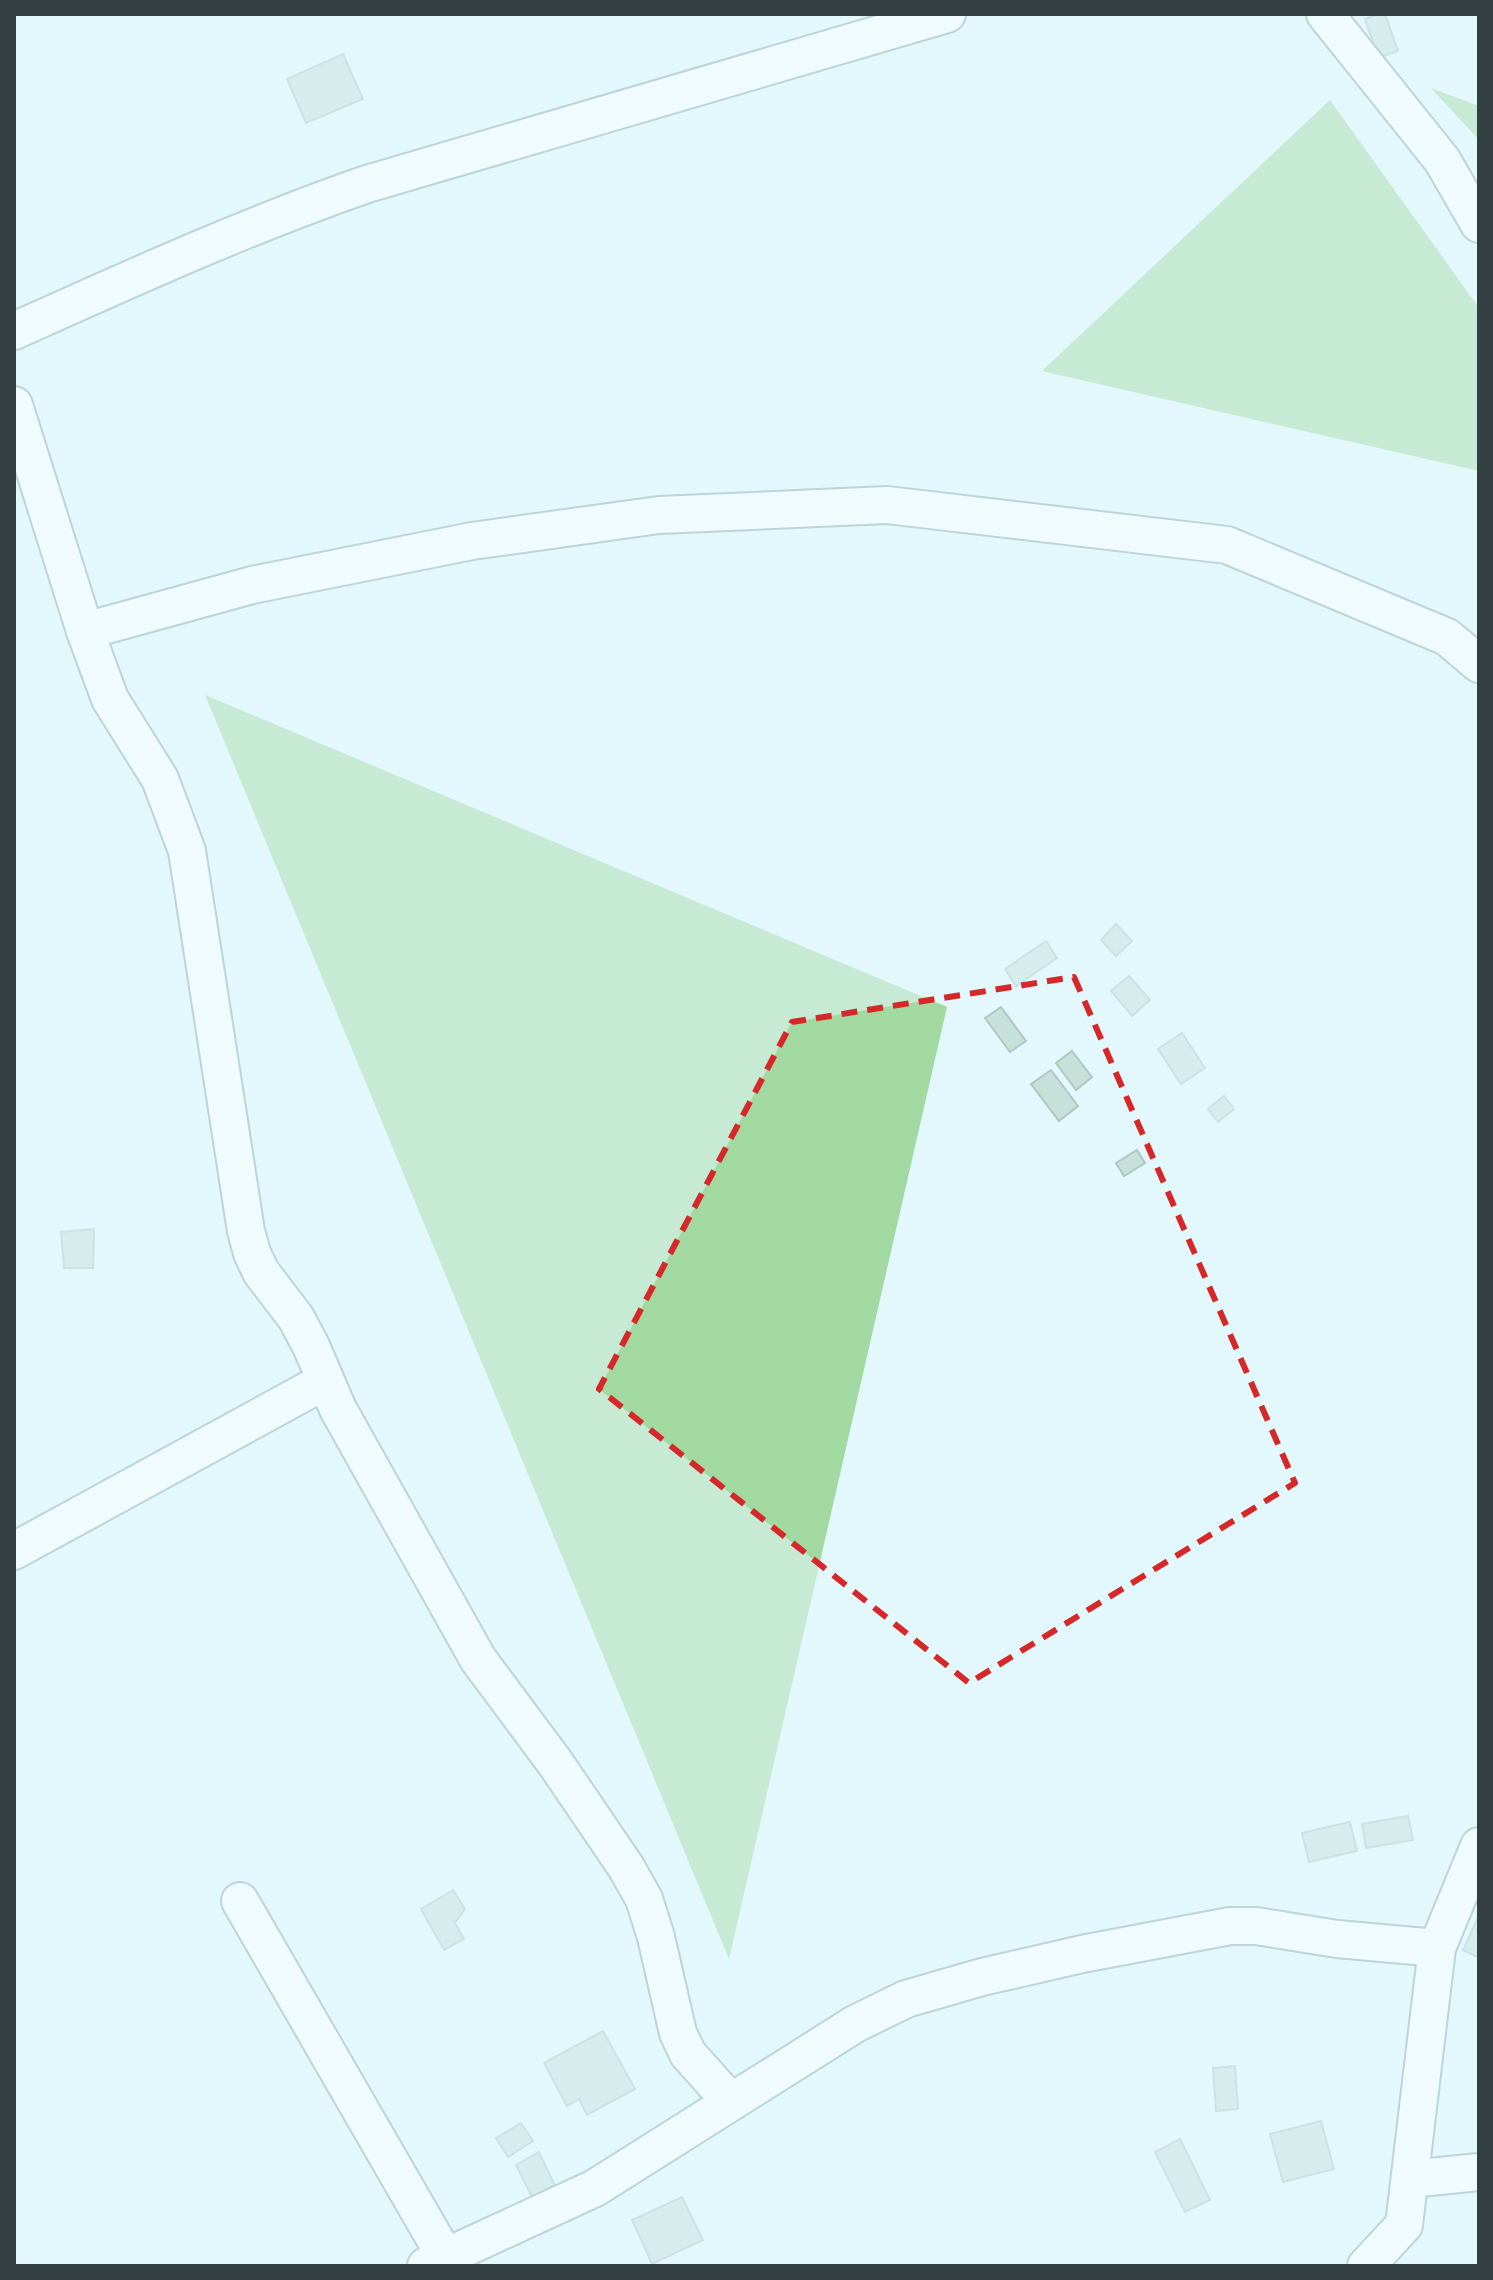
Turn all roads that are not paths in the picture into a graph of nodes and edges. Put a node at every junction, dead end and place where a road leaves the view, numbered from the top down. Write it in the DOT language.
graph roads {
  1 [pos="947,14"];
  2 [pos="1325,14"];
  3 [pos="1479,224"];
  4 [pos="14,331"];
  5 [pos="14,405"];
  6 [pos="85,631"];
  7 [pos="1479,664"];
  8 [pos="325,1381"];
  9 [pos="14,1551"];
  10 [pos="1479,1846"];
  11 [pos="240,1901"];
  12 [pos="1437,1948"];
  13 [pos="731,2102"];
  14 [pos="1479,2172"];
  15 [pos="1410,2179"];
  16 [pos="1404,2225"];
  17 [pos="436,2262"];
  18 [pos="1366,2266"];
  19 [pos="1401,2266"];
  1 -- 4 [label="street"];
  2 -- 3 [label="street"];
  5 -- 6 [label="street"];
  6 -- 7 [label="street"];
  6 -- 8 [label="street"];
  8 -- 9 [label="street"];
  8 -- 13 [label="street"];
  10 -- 12 [label="street"];
  11 -- 17 [label="street"];
  12 -- 13 [label="street"];
  12 -- 15 [label="street"];
  13 -- 17 [label="street"];
  14 -- 15 [label="street"];
  15 -- 16 [label="street"];
  16 -- 18 [label="street"];
  16 -- 19 [label="street"];
}
